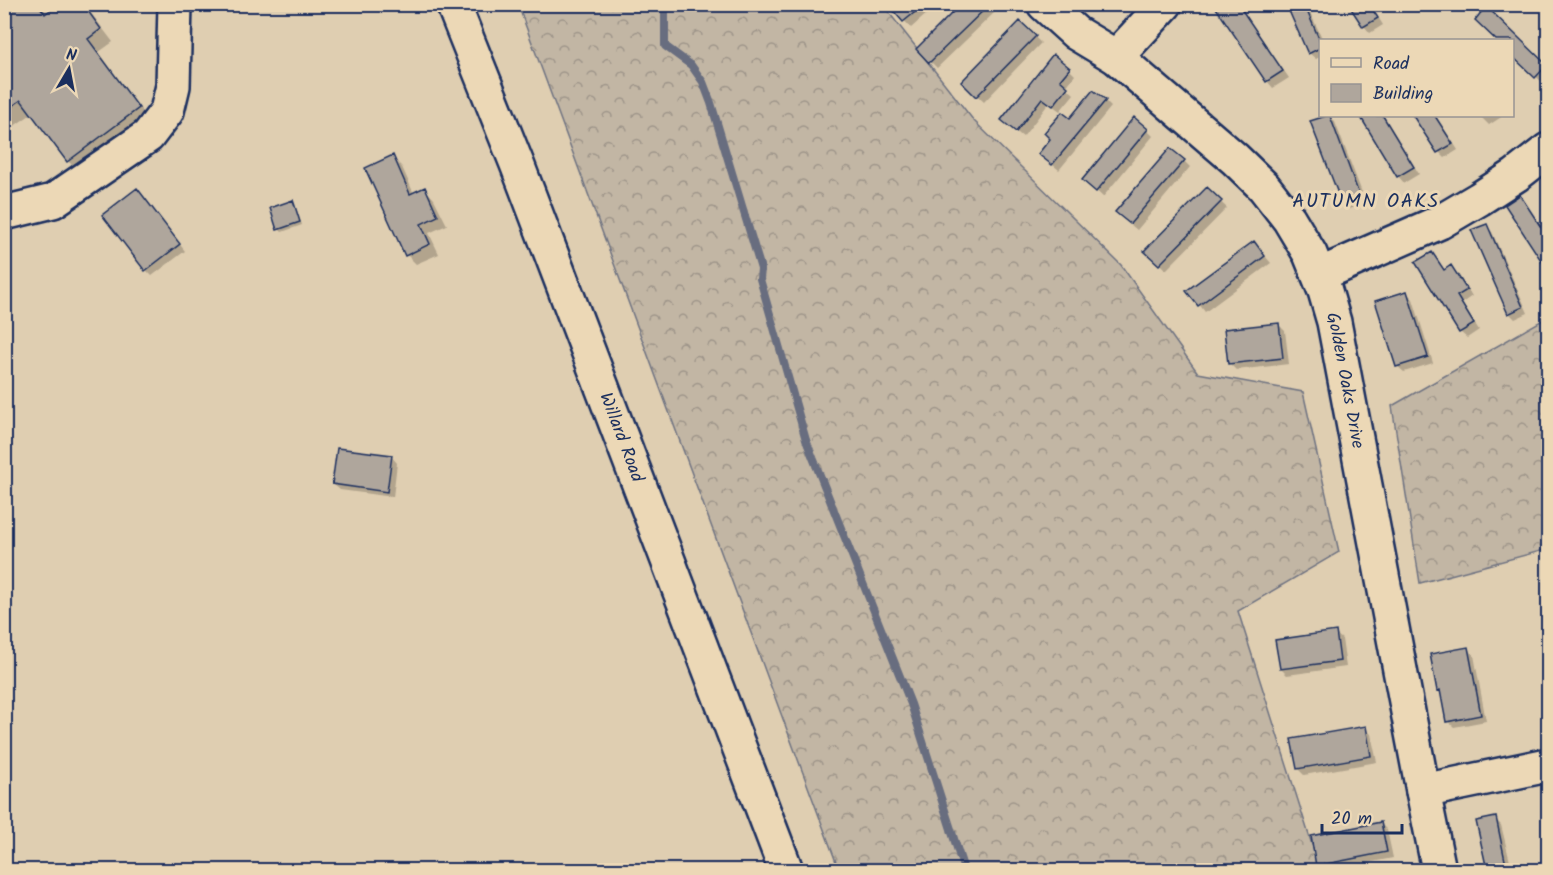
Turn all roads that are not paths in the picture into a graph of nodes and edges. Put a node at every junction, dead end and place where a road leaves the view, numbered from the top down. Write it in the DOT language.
graph roads {
  1 [pos="176,4"];
  2 [pos="453,4"];
  3 [pos="1044,4"];
  4 [pos="1165,4"];
  5 [pos="1116,57"];
  6 [pos="1548,150"];
  7 [pos="4,213"];
  8 [pos="1318,275"];
  9 [pos="1548,765"];
  10 [pos="1423,791"];
  11 [pos="786,870"];
  12 [pos="1439,870"];
  1 -- 7 [label="street"];
  2 -- 11 [label="street, Willard Road"];
  3 -- 5 [label="street, Golden Oaks Drive"];
  4 -- 5 [label="street"];
  5 -- 8 [label="street, Golden Oaks Drive"];
  6 -- 8 [label="street"];
  8 -- 10 [label="street, Golden Oaks Drive"];
  9 -- 10 [label="street"];
  10 -- 12 [label="street, Golden Oaks Drive"];
}
